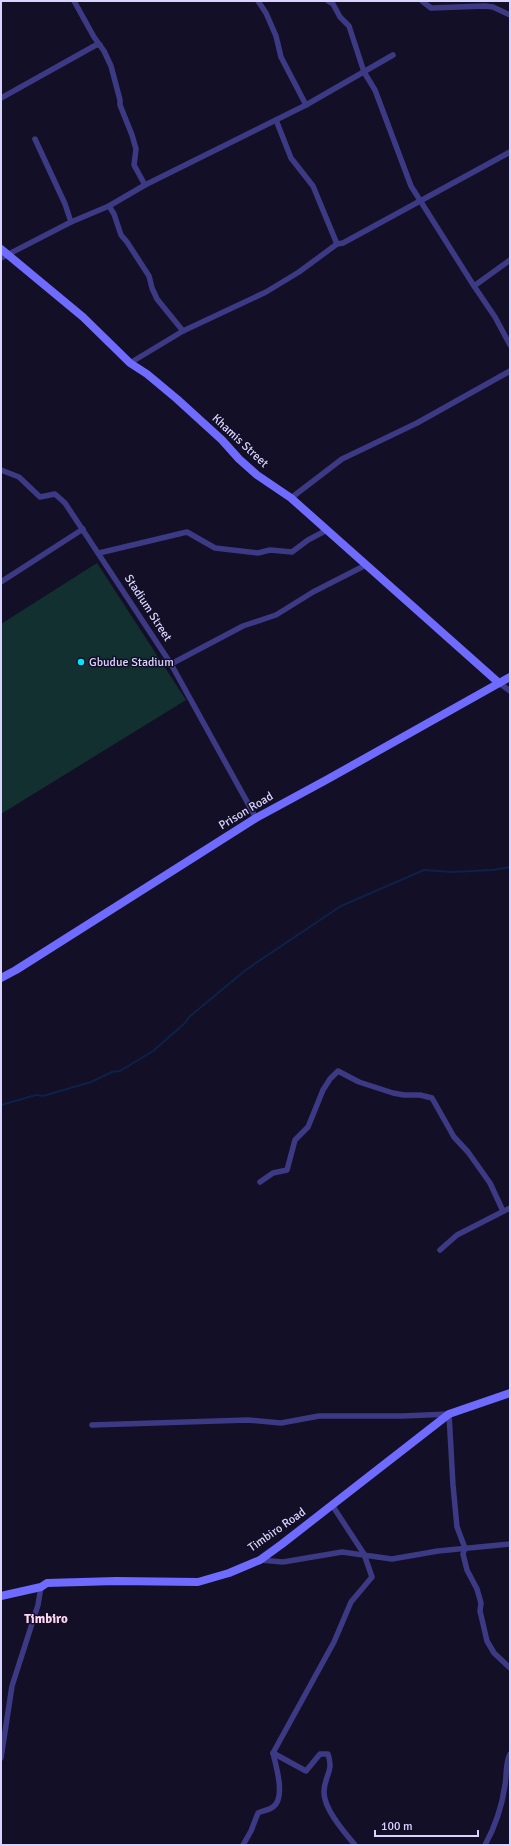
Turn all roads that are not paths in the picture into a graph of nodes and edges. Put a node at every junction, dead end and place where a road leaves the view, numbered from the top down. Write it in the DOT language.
graph roads {
  1 [pos="74,1"];
  2 [pos="258,1"];
  3 [pos="328,1"];
  4 [pos="422,1"];
  5 [pos="510,15"];
  6 [pos="100,45"];
  7 [pos="393,55"];
  8 [pos="364,72"];
  9 [pos="1,98"];
  10 [pos="306,105"];
  11 [pos="276,120"];
  12 [pos="35,139"];
  13 [pos="510,152"];
  14 [pos="146,185"];
  15 [pos="420,200"];
  16 [pos="109,206"];
  17 [pos="71,222"];
  18 [pos="337,244"];
  19 [pos="1,249"];
  20 [pos="5,256"];
  21 [pos="510,260"];
  22 [pos="474,286"];
  23 [pos="183,331"];
  24 [pos="510,345"];
  25 [pos="130,363"];
  26 [pos="510,371"];
  27 [pos="1,470"];
  28 [pos="291,498"];
  29 [pos="83,529"];
  30 [pos="327,530"];
  31 [pos="100,553"];
  32 [pos="366,565"];
  33 [pos="1,582"];
  34 [pos="171,664"];
  35 [pos="510,677"];
  36 [pos="499,683"];
  37 [pos="510,691"];
  38 [pos="256,818"];
  39 [pos="1,978"];
  40 [pos="260,1182"];
  41 [pos="510,1208"];
  42 [pos="503,1211"];
  43 [pos="440,1250"];
  44 [pos="510,1393"];
  45 [pos="449,1414"];
  46 [pos="92,1425"];
  47 [pos="332,1505"];
  48 [pos="510,1544"];
  49 [pos="465,1548"];
  50 [pos="364,1554"];
  51 [pos="260,1560"];
  52 [pos="41,1587"];
  53 [pos="1,1596"];
  54 [pos="510,1668"];
  55 [pos="273,1753"];
  56 [pos="510,1754"];
  57 [pos="1,1758"];
  58 [pos="243,1845"];
  59 [pos="355,1845"];
  60 [pos="485,1845"];
  1 -- 6 [label="street"];
  2 -- 10 [label="street"];
  3 -- 8 [label="street"];
  4 -- 5 [label="street"];
  6 -- 9 [label="street"];
  6 -- 14 [label="street"];
  7 -- 8 [label="street"];
  8 -- 10 [label="street"];
  8 -- 15 [label="street"];
  10 -- 11 [label="street"];
  11 -- 14 [label="street"];
  11 -- 18 [label="street"];
  12 -- 17 [label="street"];
  13 -- 15 [label="street"];
  14 -- 16 [label="street"];
  15 -- 18 [label="street"];
  15 -- 22 [label="street"];
  16 -- 17 [label="street"];
  16 -- 23 [label="street"];
  17 -- 20 [label="street"];
  18 -- 23 [label="street"];
  19 -- 20 [label="street, Khamis Street"];
  20 -- 25 [label="street, Khamis Street"];
  21 -- 22 [label="street"];
  22 -- 24 [label="street"];
  23 -- 25 [label="street"];
  25 -- 28 [label="street, Khamis Street"];
  26 -- 28 [label="street"];
  27 -- 29 [label="street, Stadium Street"];
  28 -- 30 [label="street, Khamis Street"];
  29 -- 31 [label="street, Stadium Street"];
  29 -- 33 [label="street"];
  30 -- 31 [label="street"];
  30 -- 32 [label="street, Khamis Street"];
  31 -- 34 [label="street, Stadium Street"];
  32 -- 34 [label="street"];
  32 -- 36 [label="street, Khamis Street"];
  34 -- 38 [label="street, Stadium Street"];
  35 -- 36 [label="street, Prison Road"];
  36 -- 37 [label="street"];
  36 -- 38 [label="street, Prison Road"];
  38 -- 39 [label="street, Prison Road"];
  40 -- 42 [label="street"];
  41 -- 42 [label="street"];
  42 -- 43 [label="street"];
  44 -- 45 [label="street, Timbiro Road"];
  45 -- 46 [label="street"];
  45 -- 47 [label="street, Timbiro Road"];
  45 -- 49 [label="street"];
  47 -- 50 [label="street"];
  47 -- 51 [label="street, Timbiro Road"];
  48 -- 49 [label="street"];
  49 -- 50 [label="street"];
  49 -- 54 [label="street"];
  50 -- 51 [label="street"];
  50 -- 55 [label="street"];
  51 -- 52 [label="street, Timbiro Road"];
  52 -- 53 [label="street, Timbiro Road"];
  52 -- 57 [label="street"];
  55 -- 58 [label="street"];
  55 -- 59 [label="street"];
  56 -- 60 [label="street"];
}
